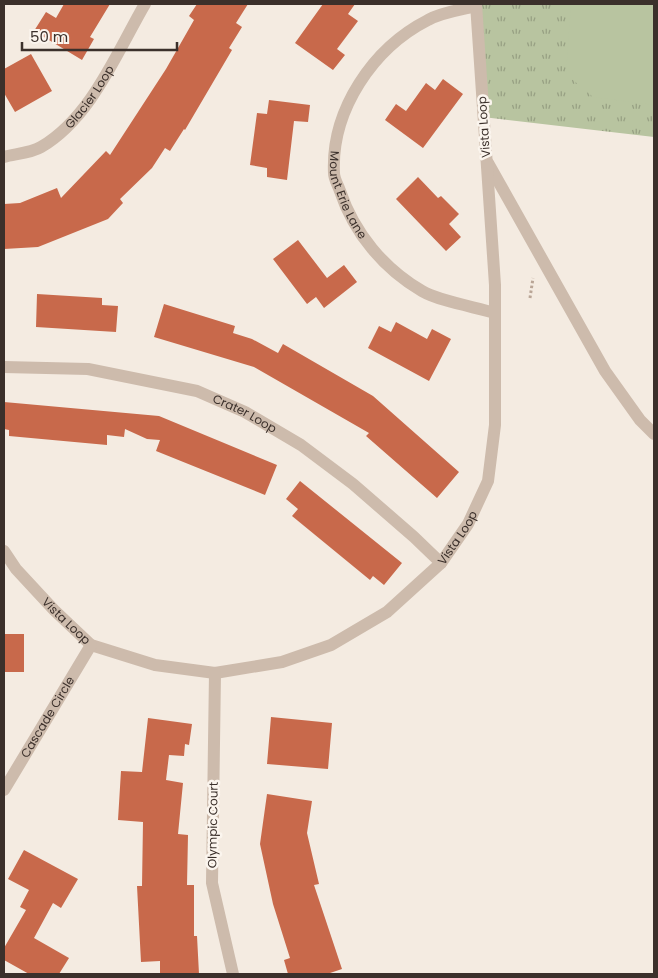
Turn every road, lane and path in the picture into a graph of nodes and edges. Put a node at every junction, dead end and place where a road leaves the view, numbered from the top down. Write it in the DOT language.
graph roads {
  1 [pos="145,4"];
  2 [pos="476,5"];
  3 [pos="4,157"];
  4 [pos="486,159"];
  5 [pos="495,313"];
  6 [pos="4,366"];
  7 [pos="654,434"];
  8 [pos="5,555"];
  9 [pos="440,563"];
  10 [pos="92,645"];
  11 [pos="215,673"];
  12 [pos="4,790"];
  13 [pos="233,974"];
  1 -- 3 [label="street, Glacier Loop"];
  2 -- 4 [label="street, Vista Loop"];
  2 -- 5 [label="street, Mount Erie Lane"];
  4 -- 5 [label="street, Vista Loop"];
  4 -- 7 [label="street"];
  5 -- 9 [label="street, Vista Loop"];
  6 -- 9 [label="street, Crater Loop"];
  8 -- 10 [label="street, Vista Loop"];
  9 -- 11 [label="street, Vista Loop"];
  10 -- 11 [label="street, Vista Loop"];
  10 -- 12 [label="street, Cascade Circle"];
  11 -- 13 [label="street, Olympic Court"];
}
